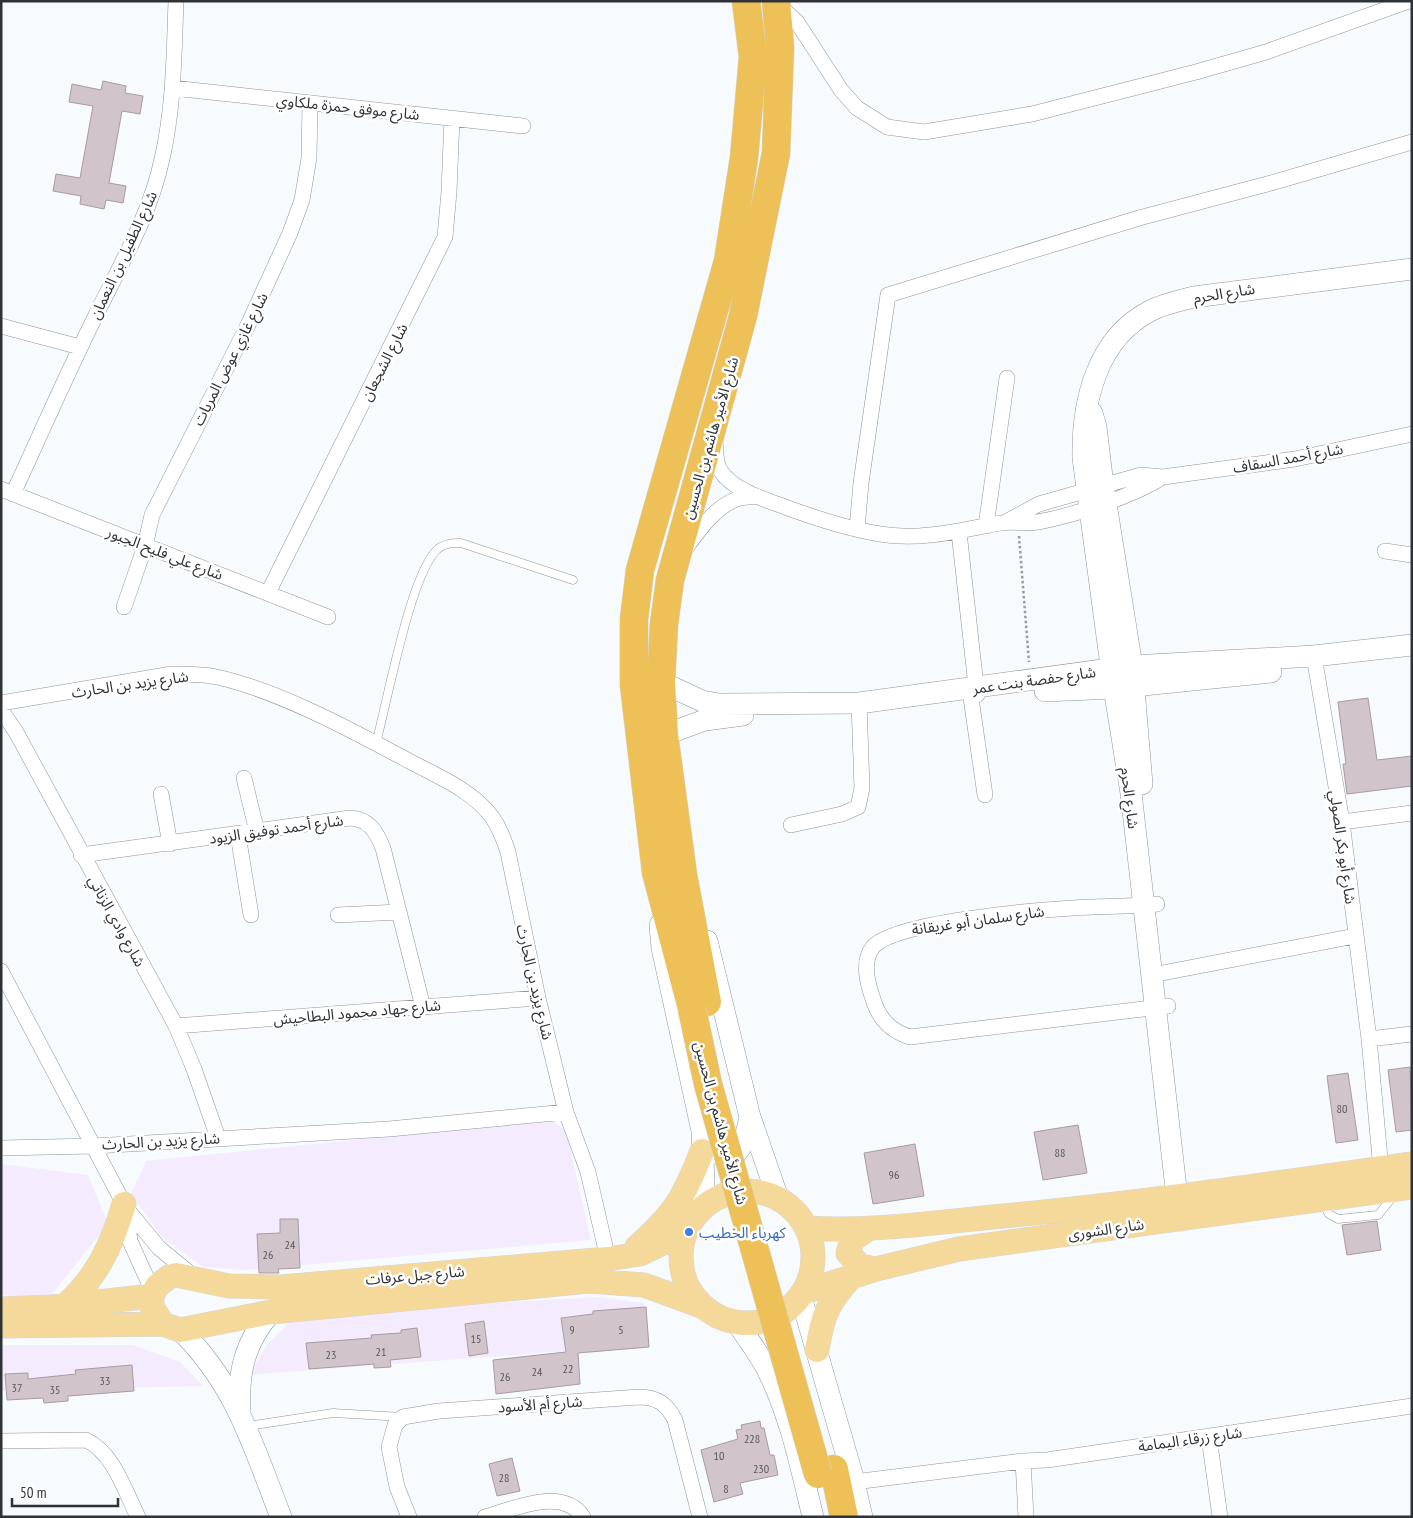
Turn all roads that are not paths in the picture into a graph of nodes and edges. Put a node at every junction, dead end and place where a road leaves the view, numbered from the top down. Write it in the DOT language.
graph roads {
  1 [pos="176,1"];
  2 [pos="746,1"];
  3 [pos="1409,1"];
  4 [pos="776,2"];
  5 [pos="173,88"];
  6 [pos="310,104"];
  7 [pos="452,118"];
  8 [pos="523,126"];
  9 [pos="1412,142"];
  10 [pos="1412,269"];
  11 [pos="1,326"];
  12 [pos="80,347"];
  13 [pos="1007,378"];
  14 [pos="714,423"];
  15 [pos="1412,434"];
  16 [pos="7,491"];
  17 [pos="756,496"];
  18 [pos="1096,496"];
  19 [pos="986,526"];
  20 [pos="857,529"];
  21 [pos="959,532"];
  22 [pos="145,546"];
  23 [pos="1385,551"];
  24 [pos="1412,555"];
  25 [pos="675,561"];
  26 [pos="573,580"];
  27 [pos="268,593"];
  28 [pos="124,607"];
  29 [pos="328,617"];
  30 [pos="1412,645"];
  31 [pos="1412,658"];
  32 [pos="1314,662"];
  33 [pos="1123,677"];
  34 [pos="661,682"];
  35 [pos="975,694"];
  36 [pos="1,702"];
  37 [pos="859,708"];
  38 [pos="1,710"];
  39 [pos="664,735"];
  40 [pos="376,743"];
  41 [pos="244,778"];
  42 [pos="161,794"];
  43 [pos="985,795"];
  44 [pos="1412,813"];
  45 [pos="1342,822"];
  46 [pos="791,825"];
  47 [pos="257,832"];
  48 [pos="238,835"];
  49 [pos="170,844"];
  50 [pos="81,855"];
  51 [pos="656,872"];
  52 [pos="683,874"];
  53 [pos="1150,905"];
  54 [pos="399,912"];
  55 [pos="251,915"];
  56 [pos="338,915"];
  57 [pos="1355,936"];
  58 [pos="1,971"];
  59 [pos="1159,974"];
  60 [pos="538,998"];
  61 [pos="423,1007"];
  62 [pos="1162,1007"];
  63 [pos="700,1008"];
  64 [pos="176,1026"];
  65 [pos="1412,1034"];
  66 [pos="1369,1039"];
  67 [pos="566,1112"];
  68 [pos="750,1117"];
  69 [pos="218,1138"];
  70 [pos="702,1141"];
  71 [pos="94,1146"];
  72 [pos="1,1148"];
  73 [pos="1412,1164"];
  74 [pos="1381,1169"];
  75 [pos="1406,1187"];
  76 [pos="1183,1196"];
  77 [pos="778,1198"];
  78 [pos="125,1206"];
  79 [pos="699,1209"];
  80 [pos="807,1228"];
  81 [pos="868,1229"];
  82 [pos="684,1233"];
  83 [pos="625,1256"];
  84 [pos="876,1269"];
  85 [pos="852,1276"];
  86 [pos="198,1280"];
  87 [pos="644,1285"];
  88 [pos="153,1294"];
  89 [pos="802,1295"];
  90 [pos="65,1306"];
  91 [pos="701,1306"];
  92 [pos="1,1309"];
  93 [pos="271,1312"];
  94 [pos="738,1324"];
  95 [pos="1,1326"];
  96 [pos="172,1327"];
  97 [pos="817,1350"];
  98 [pos="769,1372"];
  99 [pos="824,1375"];
  100 [pos="1412,1406"];
  101 [pos="404,1417"];
  102 [pos="243,1421"];
  103 [pos="1209,1437"];
  104 [pos="1,1441"];
  105 [pos="1023,1461"];
  106 [pos="835,1475"];
  107 [pos="138,1517"];
  108 [pos="281,1517"];
  109 [pos="408,1517"];
  110 [pos="485,1517"];
  111 [pos="583,1517"];
  112 [pos="700,1517"];
  113 [pos="812,1517"];
  114 [pos="828,1517"];
  115 [pos="844,1517"];
  116 [pos="862,1517"];
  117 [pos="1026,1517"];
  118 [pos="1220,1517"];
  1 -- 5 [label="street, شارع الطفيل بن النعمان"];
  2 -- 51 [label="highway, شارع الأمير هاشم بن الحسين"];
  3 -- 4 [label="street"];
  4 -- 14 [label="highway, شارع الأمير هاشم بن الحسين"];
  5 -- 6 [label="street, شارع موفق حمزة ملكاوي"];
  5 -- 12 [label="street, شارع الطفيل بن النعمان"];
  6 -- 7 [label="street, شارع موفق حمزة ملكاوي"];
  6 -- 22 [label="street, شارع غازي عوض المريات"];
  7 -- 8 [label="street, شارع موفق حمزة ملكاوي"];
  7 -- 27 [label="street, شارع الشجعان"];
  9 -- 20 [label="street"];
  10 -- 18 [label="street, شارع الحرم"];
  11 -- 12 [label="street"];
  12 -- 16 [label="street, شارع الطفيل بن النعمان"];
  13 -- 19 [label="street"];
  14 -- 17 [label="street, شارع أحمد السقاف"];
  14 -- 25 [label="highway, شارع الأمير هاشم بن الحسين"];
  15 -- 18 [label="street, شارع أحمد السقاف"];
  16 -- 22 [label="street, شارع علي فليح الجبور"];
  17 -- 20 [label="street, شارع أحمد السقاف"];
  17 -- 25 [label="street"];
  18 -- 19 [label="street, شارع أحمد السقاف"];
  18 -- 33 [label="street, شارع الحرم"];
  19 -- 21 [label="street, شارع أحمد السقاف"];
  20 -- 21 [label="street, شارع أحمد السقاف"];
  21 -- 35 [label="street"];
  22 -- 27 [label="street, شارع علي فليح الجبور"];
  22 -- 28 [label="street, شارع غازي عوض المريات"];
  23 -- 24 [label="street"];
  25 -- 34 [label="highway, شارع الأمير هاشم بن الحسين"];
  26 -- 40 [label="lane"];
  27 -- 29 [label="street, شارع علي فليح الجبور"];
  30 -- 32 [label="street, شارع حفصة بنت عمر"];
  31 -- 32 [label="street, شارع حفصة بنت عمر"];
  32 -- 33 [label="street, شارع حفصة بنت عمر"];
  32 -- 45 [label="street, شارع أبو بكر الصولي"];
  33 -- 35 [label="street, شارع حفصة بنت عمر"];
  33 -- 35 [label="street, شارع حفصة بنت عمر"];
  33 -- 53 [label="street, شارع الحرم"];
  34 -- 37 [label="street, شارع حفصة بنت عمر"];
  34 -- 39 [label="highway, شارع الأمير هاشم بن الحسين"];
  35 -- 37 [label="street, شارع حفصة بنت عمر"];
  35 -- 43 [label="street"];
  36 -- 40 [label="street, شارع يزيد بن الحارث"];
  37 -- 39 [label="street, شارع حفصة بنت عمر"];
  37 -- 46 [label="street"];
  38 -- 50 [label="street, شارع وادي الزناتي"];
  39 -- 52 [label="highway, شارع الأمير هاشم بن الحسين"];
  40 -- 60 [label="street, شارع يزيد بن الحارث"];
  41 -- 47 [label="street"];
  42 -- 49 [label="street"];
  44 -- 45 [label="street"];
  45 -- 57 [label="street, شارع أبو بكر الصولي"];
  47 -- 48 [label="street, شارع أحمد توفيق الزيود"];
  47 -- 54 [label="street, شارع أحمد توفيق الزيود"];
  48 -- 49 [label="street, شارع أحمد توفيق الزيود"];
  48 -- 55 [label="street"];
  49 -- 50 [label="street, شارع أحمد توفيق الزيود"];
  50 -- 64 [label="street, شارع وادي الزناتي"];
  51 -- 63 [label="highway, شارع الأمير هاشم بن الحسين"];
  51 -- 70 [label="street, شارع الأمير هاشم بن الحسين"];
  52 -- 63 [label="highway, شارع الأمير هاشم بن الحسين"];
  52 -- 68 [label="street, شارع الأمير هاشم بن الحسين"];
  53 -- 59 [label="street, شارع الحرم"];
  53 -- 62 [label="street, شارع سلمان أبو غريقانة"];
  54 -- 56 [label="street"];
  54 -- 61 [label="street, شارع أحمد توفيق الزيود"];
  57 -- 59 [label="street"];
  57 -- 66 [label="street, شارع أبو بكر الصولي"];
  58 -- 71 [label="street"];
  59 -- 62 [label="street, شارع الحرم"];
  60 -- 61 [label="street, شارع جهاد محمود البطاحيش"];
  60 -- 67 [label="street, شارع يزيد بن الحارث"];
  61 -- 64 [label="street, شارع جهاد محمود البطاحيش"];
  62 -- 76 [label="street, شارع الحرم"];
  63 -- 106 [label="highway, شارع الأمير هاشم بن الحسين, bridge"];
  64 -- 69 [label="street, شارع وادي الزناتي"];
  65 -- 66 [label="street"];
  66 -- 74 [label="street, شارع أبو بكر الصولي"];
  67 -- 69 [label="street, شارع يزيد بن الحارث"];
  67 -- 83 [label="street"];
  68 -- 70 [label="street"];
  68 -- 77 [label="street, شارع الأمير هاشم بن الحسين"];
  69 -- 71 [label="street, شارع يزيد بن الحارث"];
  70 -- 79 [label="street, شارع الأمير هاشم بن الحسين"];
  70 -- 83 [label="main road"];
  71 -- 72 [label="street, شارع يزيد بن الحارث"];
  71 -- 78 [label="street"];
  73 -- 74 [label="main road, شارع الشورى"];
  74 -- 76 [label="main road, شارع الشورى"];
  75 -- 84 [label="main road, شارع الشورى"];
  76 -- 81 [label="main road, شارع الشورى"];
  77 -- 79 [label="main road"];
  77 -- 80 [label="main road"];
  78 -- 86 [label="street"];
  78 -- 88 [label="street"];
  78 -- 90 [label="main road"];
  79 -- 82 [label="main road"];
  80 -- 81 [label="main road, شارع الشورى"];
  80 -- 89 [label="main road"];
  81 -- 84 [label="main road"];
  82 -- 83 [label="main road, شارع جبل عرفات"];
  82 -- 91 [label="main road"];
  83 -- 86 [label="main road, شارع جبل عرفات"];
  83 -- 87 [label="main road"];
  84 -- 85 [label="main road, شارع الشورى"];
  85 -- 89 [label="main road, شارع الشورى"];
  85 -- 97 [label="main road"];
  86 -- 88 [label="main road, شارع جبل عرفات"];
  87 -- 91 [label="main road, شارع جبل عرفات"];
  87 -- 93 [label="main road, شارع جبل عرفات"];
  88 -- 90 [label="main road"];
  88 -- 96 [label="main road"];
  89 -- 94 [label="main road"];
  89 -- 97 [label="street, شارع الأمير هاشم بن الحسين"];
  90 -- 92 [label="main road"];
  91 -- 94 [label="main road"];
  93 -- 96 [label="main road, شارع جبل عرفات"];
  93 -- 102 [label="street"];
  94 -- 98 [label="street"];
  95 -- 96 [label="main road, شارع جبل عرفات"];
  96 -- 102 [label="street"];
  97 -- 99 [label="street, شارع الأمير هاشم بن الحسين"];
  98 -- 99 [label="street"];
  98 -- 113 [label="street"];
  99 -- 106 [label="street, شارع الأمير هاشم بن الحسين"];
  100 -- 103 [label="street, شارع زرقاء اليمامة"];
  101 -- 102 [label="lane"];
  101 -- 109 [label="street"];
  101 -- 112 [label="street, شارع أم الأسود"];
  102 -- 108 [label="street"];
  103 -- 105 [label="street, شارع زرقاء اليمامة"];
  103 -- 118 [label="street"];
  104 -- 107 [label="street"];
  105 -- 106 [label="street, شارع زرقاء اليمامة"];
  105 -- 117 [label="street"];
  106 -- 114 [label="highway, شارع الأمير هاشم بن الحسين"];
  106 -- 115 [label="highway, شارع الأمير هاشم بن الحسين"];
  106 -- 116 [label="street, شارع الأمير هاشم بن الحسين"];
  110 -- 111 [label="street"];
}
